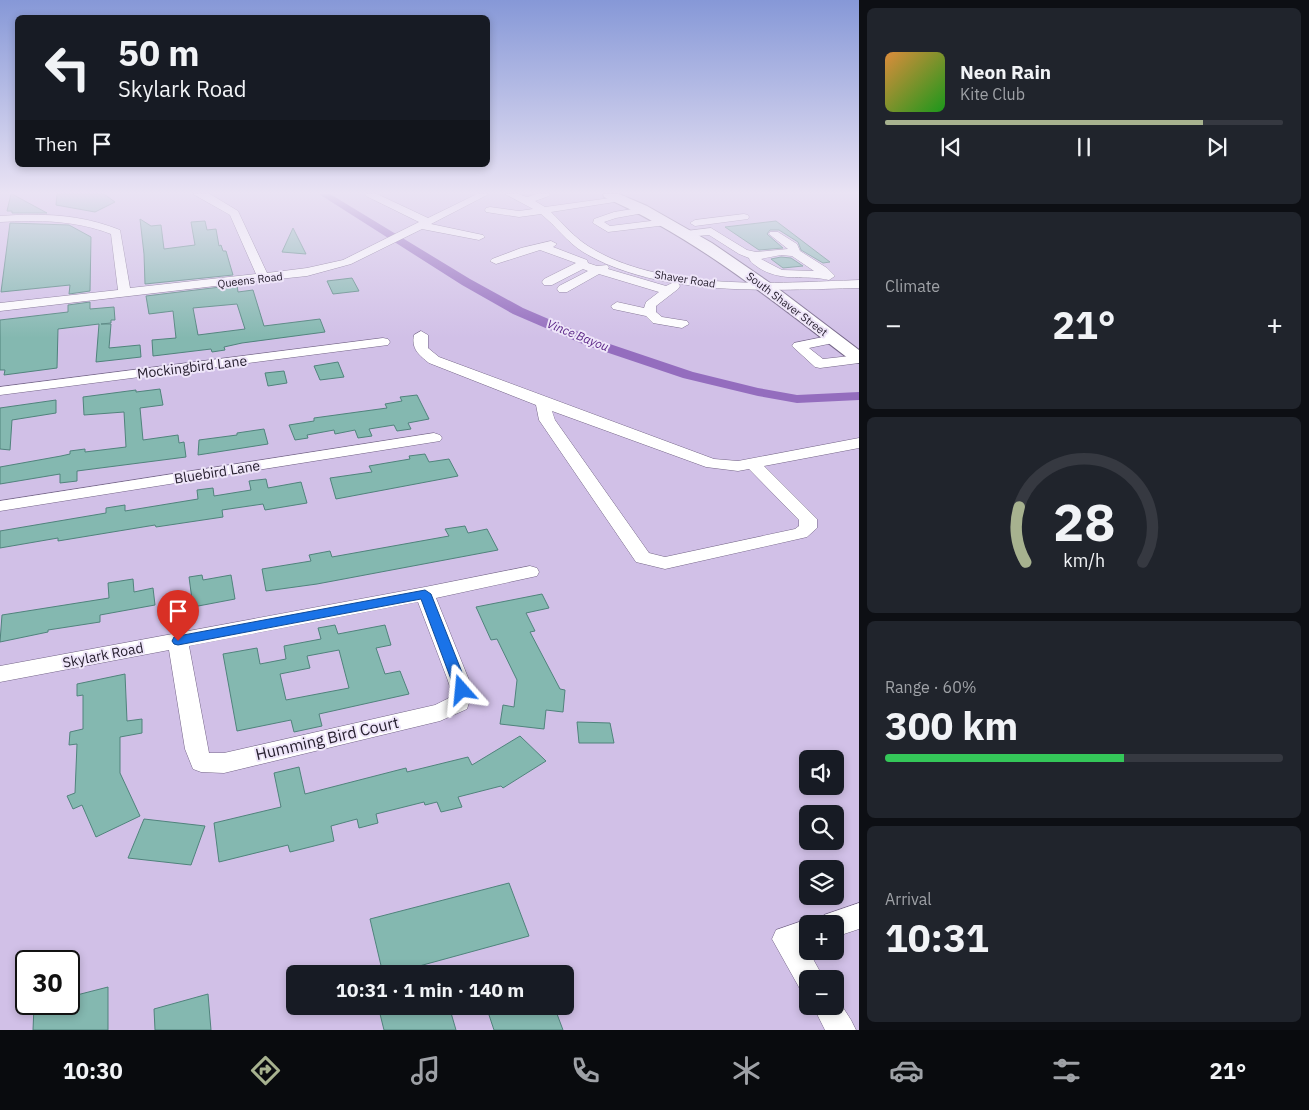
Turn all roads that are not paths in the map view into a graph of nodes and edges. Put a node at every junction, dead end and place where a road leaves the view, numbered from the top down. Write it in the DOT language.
graph roads {
  1 [pos="117,242"];
  2 [pos="247,242"];
  3 [pos="388,242"];
  4 [pos="562,242"];
  5 [pos="576,242"];
  6 [pos="698,242"];
  7 [pos="715,242"];
  8 [pos="728,242"];
  9 [pos="787,242"];
  10 [pos="702,245"];
  11 [pos="540,246"];
  12 [pos="795,253"];
  13 [pos="596,255"];
  14 [pos="755,257"];
  15 [pos="496,261"];
  16 [pos="613,262"];
  17 [pos="580,263"];
  18 [pos="731,264"];
  19 [pos="597,271"];
  20 [pos="769,271"];
  21 [pos="823,271"];
  22 [pos="748,275"];
  23 [pos="264,279"];
  24 [pos="680,281"];
  25 [pos="548,282"];
  26 [pos="842,284"];
  27 [pos="859,284"];
  28 [pos="764,286"];
  29 [pos="563,290"];
  30 [pos="668,291"];
  31 [pos="125,294"];
  32 [pos="617,306"];
  33 [pos="0,307"];
  34 [pos="650,313"];
  35 [pos="682,324"];
  36 [pos="421,335"];
  37 [pos="833,339"];
  38 [pos="383,342"];
  39 [pos="859,359"];
  40 [pos="0,391"];
  41 [pos="543,402"];
  42 [pos="434,438"];
  43 [pos="859,443"];
  44 [pos="752,463"];
  45 [pos="0,506"];
  46 [pos="530,572"];
  47 [pos="425,594"];
  48 [pos="178,641"];
  49 [pos="0,674"];
  50 [pos="799,935"];
  51 [pos="805,970"];
  52 [pos="832,1015"];
  53 [pos="841,1030"];
  1 -- 31 [label="street"];
  2 -- 23 [label="street"];
  3 -- 23 [label="street, Queens Road"];
  4 -- 11 [label="street"];
  5 -- 13 [label="street, Shaver Road"];
  6 -- 10 [label="main road, South Shaver Street"];
  7 -- 10 [label="street"];
  8 -- 14 [label="street"];
  9 -- 12 [label="street"];
  10 -- 18 [label="main road, South Shaver Street"];
  11 -- 15 [label="street"];
  11 -- 17 [label="street"];
  12 -- 14 [label="street"];
  12 -- 21 [label="street"];
  13 -- 16 [label="street, Shaver Road"];
  13 -- 17 [label="street"];
  14 -- 18 [label="street"];
  14 -- 20 [label="street"];
  16 -- 19 [label="street"];
  16 -- 24 [label="street, Shaver Road"];
  17 -- 19 [label="street"];
  17 -- 25 [label="street"];
  18 -- 22 [label="main road, South Shaver Street"];
  19 -- 29 [label="street"];
  19 -- 30 [label="street"];
  20 -- 21 [label="street"];
  20 -- 22 [label="street"];
  21 -- 26 [label="street"];
  22 -- 28 [label="main road, South Shaver Street"];
  23 -- 31 [label="street, Queens Road"];
  24 -- 28 [label="street, Shaver Road"];
  24 -- 30 [label="street"];
  26 -- 27 [label="street, Shaver Road"];
  26 -- 28 [label="street, Shaver Road"];
  28 -- 37 [label="main road, South Shaver Street"];
  30 -- 34 [label="street"];
  31 -- 33 [label="street, Queens Road"];
  32 -- 34 [label="street"];
  34 -- 35 [label="street"];
  36 -- 41 [label="street"];
  37 -- 39 [label="main road, South Shaver Street"];
  37 -- 39 [label="street"];
  38 -- 40 [label="street, Mockingbird Lane"];
  41 -- 44 [label="street"];
  41 -- 44 [label="street"];
  42 -- 45 [label="street, Bluebird Lane"];
  43 -- 44 [label="street"];
  46 -- 47 [label="street, Skylark Road"];
  47 -- 48 [label="street, Skylark Road"];
  47 -- 48 [label="street, Humming Bird Court"];
  48 -- 49 [label="street, Skylark Road"];
  50 -- 51 [label="street"];
  52 -- 53 [label="street"];
}
